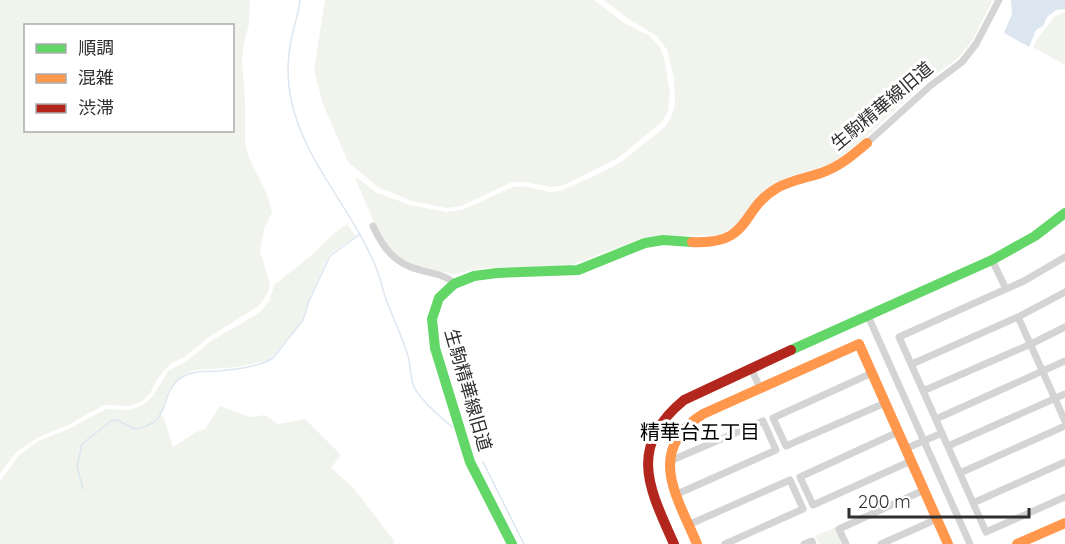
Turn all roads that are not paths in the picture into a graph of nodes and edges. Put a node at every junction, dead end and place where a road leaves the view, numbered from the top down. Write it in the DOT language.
graph roads {
  1 [pos="999,0"];
  2 [pos="867,143"];
  3 [pos="1065,213"];
  4 [pos="374,226"];
  5 [pos="1065,256"];
  6 [pos="992,261"];
  7 [pos="455,283"];
  8 [pos="1006,290"];
  9 [pos="1065,292"];
  10 [pos="868,316"];
  11 [pos="1018,317"];
  12 [pos="1065,327"];
  13 [pos="1031,344"];
  14 [pos="1065,361"];
  15 [pos="912,364"];
  16 [pos="751,368"];
  17 [pos="1043,371"];
  18 [pos="872,373"];
  19 [pos="760,388"];
  20 [pos="923,391"];
  21 [pos="1065,394"];
  22 [pos="1055,399"];
  23 [pos="885,403"];
  24 [pos="936,419"];
  25 [pos="1065,421"];
  26 [pos="1065,426"];
  27 [pos="898,432"];
  28 [pos="942,433"];
  29 [pos="924,441"];
  30 [pos="948,446"];
  31 [pos="905,449"];
  32 [pos="670,461"];
  33 [pos="911,461"];
  34 [pos="1065,462"];
  35 [pos="960,473"];
  36 [pos="924,490"];
  37 [pos="675,495"];
  38 [pos="1065,497"];
  39 [pos="973,503"];
  40 [pos="813,505"];
  41 [pos="803,509"];
  42 [pos="937,519"];
  43 [pos="1065,523"];
  44 [pos="688,525"];
  45 [pos="512,544"];
  46 [pos="674,544"];
  47 [pos="697,544"];
  48 [pos="725,544"];
  49 [pos="804,544"];
  50 [pos="813,544"];
  51 [pos="846,544"];
  52 [pos="881,544"];
  53 [pos="948,544"];
  54 [pos="970,544"];
  55 [pos="1017,544"];
  1 -- 2 [label="street, 生駒精華線旧道"];
  2 -- 7 [label="street, 生駒精華線旧道"];
  3 -- 6 [label="street"];
  4 -- 7 [label="street"];
  5 -- 8 [label="street"];
  6 -- 8 [label="street"];
  6 -- 10 [label="street"];
  7 -- 45 [label="street, 生駒精華線旧道"];
  8 -- 15 [label="street"];
  9 -- 11 [label="street"];
  10 -- 16 [label="street"];
  10 -- 29 [label="street"];
  11 -- 13 [label="street"];
  11 -- 15 [label="street"];
  12 -- 13 [label="street"];
  13 -- 17 [label="street"];
  13 -- 20 [label="street"];
  14 -- 17 [label="street"];
  15 -- 20 [label="street"];
  16 -- 19 [label="street"];
  16 -- 46 [label="street"];
  17 -- 22 [label="street"];
  17 -- 24 [label="street"];
  18 -- 19 [label="street"];
  18 -- 23 [label="street"];
  18 -- 23 [label="street"];
  19 -- 32 [label="street"];
  20 -- 24 [label="street"];
  21 -- 22 [label="street"];
  22 -- 25 [label="street"];
  22 -- 30 [label="street"];
  23 -- 27 [label="street"];
  24 -- 28 [label="street"];
  26 -- 35 [label="street"];
  27 -- 31 [label="street"];
  27 -- 40 [label="street"];
  28 -- 29 [label="street"];
  28 -- 30 [label="street"];
  29 -- 31 [label="street"];
  29 -- 54 [label="street"];
  30 -- 35 [label="street"];
  31 -- 33 [label="street"];
  32 -- 37 [label="street"];
  32 -- 37 [label="street"];
  33 -- 36 [label="street"];
  33 -- 40 [label="street"];
  34 -- 39 [label="street"];
  35 -- 39 [label="street"];
  36 -- 42 [label="street"];
  36 -- 51 [label="street"];
  37 -- 44 [label="street"];
  38 -- 39 [label="street"];
  40 -- 41 [label="street"];
  41 -- 44 [label="street"];
  41 -- 48 [label="street"];
  42 -- 52 [label="street"];
  42 -- 53 [label="street"];
  43 -- 55 [label="street"];
  44 -- 47 [label="street"];
  49 -- 50 [label="street"];
}
